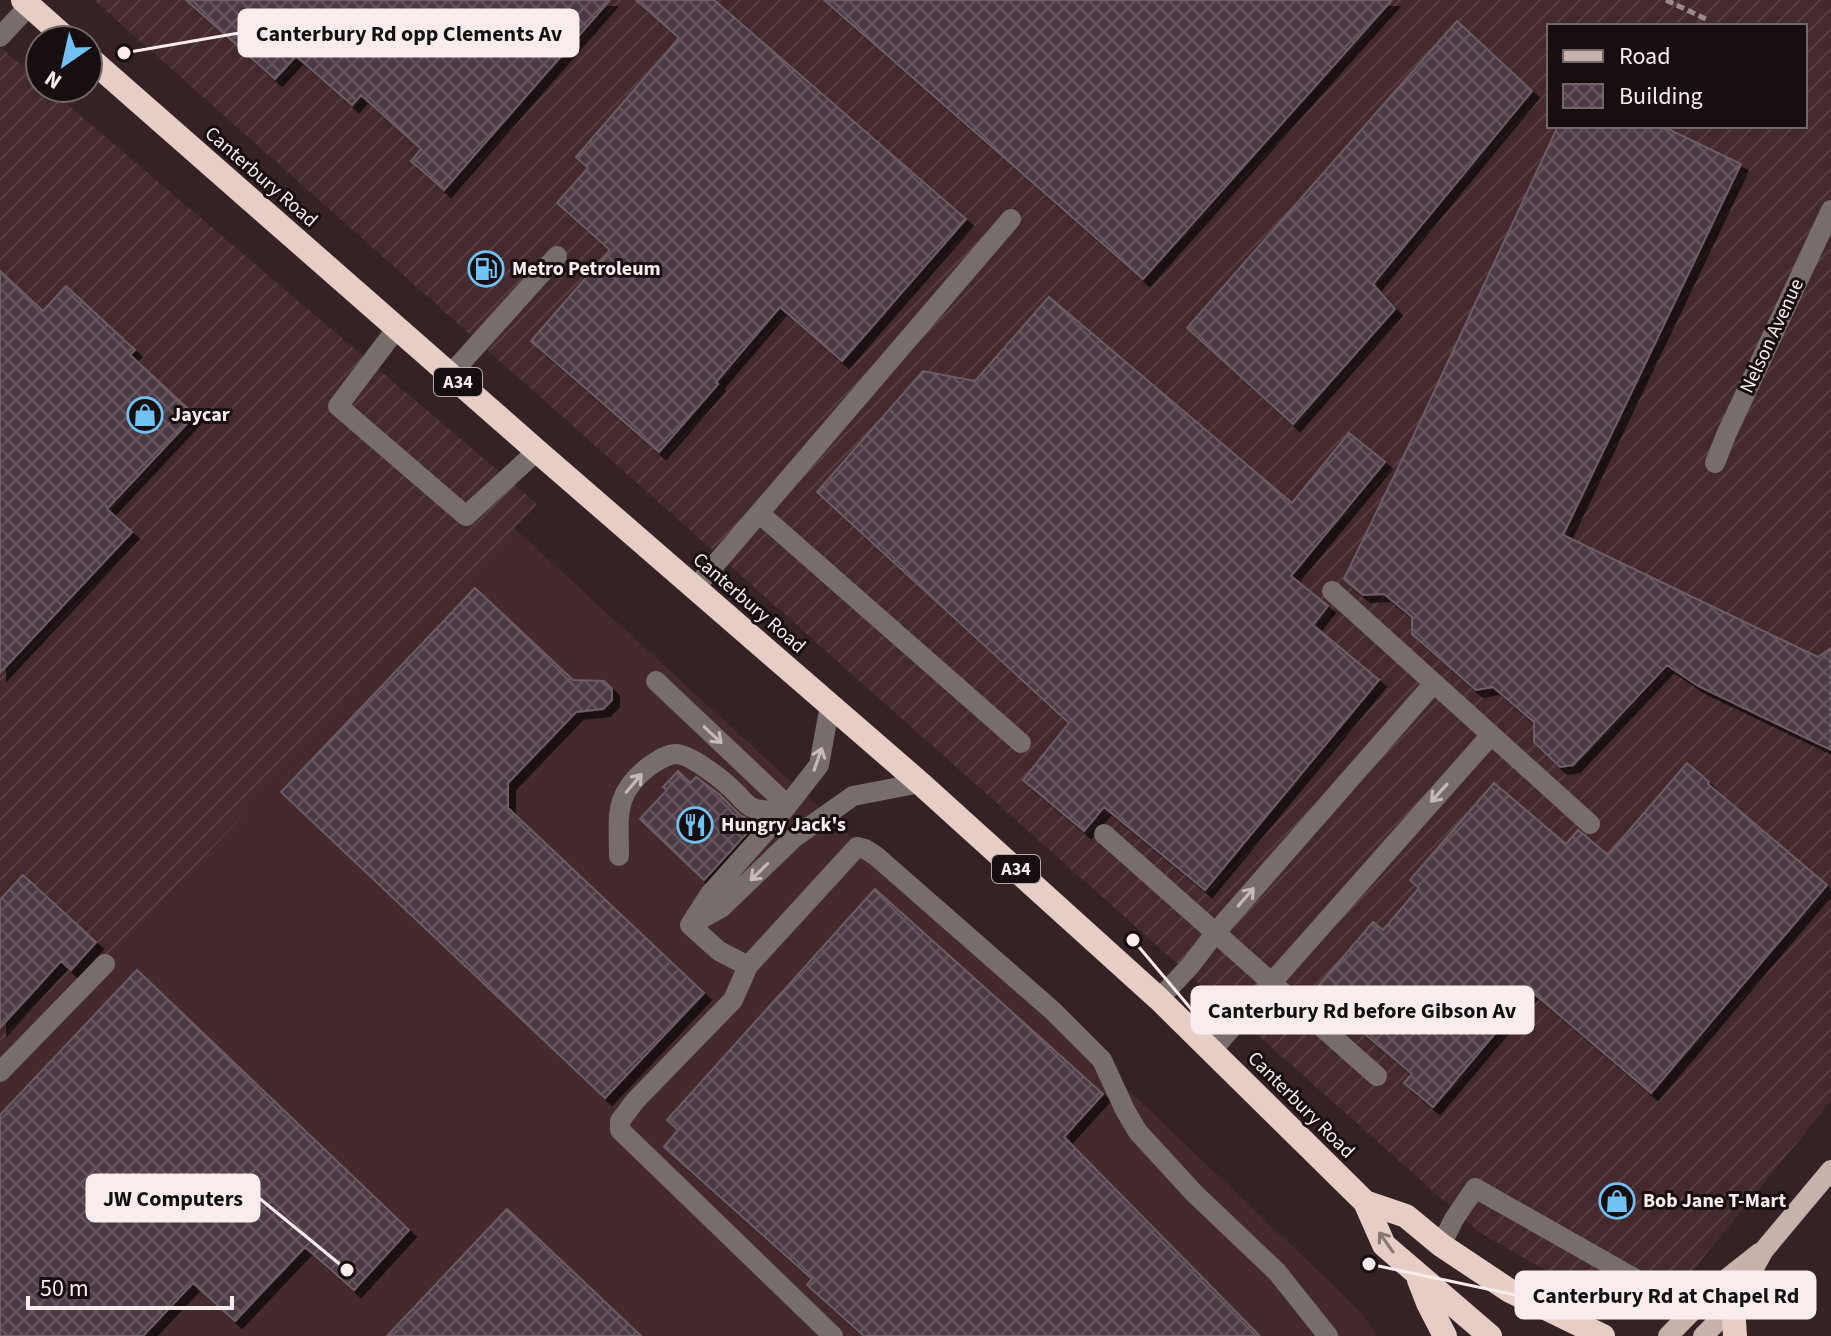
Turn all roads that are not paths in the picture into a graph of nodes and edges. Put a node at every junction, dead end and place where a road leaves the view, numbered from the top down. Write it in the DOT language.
graph roads {
  1 [pos="26,3"];
  2 [pos="50,24"];
  3 [pos="0,37"];
  4 [pos="104,71"];
  5 [pos="1831,210"];
  6 [pos="1011,219"];
  7 [pos="557,256"];
  8 [pos="397,328"];
  9 [pos="450,375"];
  10 [pos="537,451"];
  11 [pos="1715,463"];
  12 [pos="759,513"];
  13 [pos="695,588"];
  14 [pos="1332,591"];
  15 [pos="656,681"];
  16 [pos="1434,683"];
  17 [pos="830,705"];
  18 [pos="1491,735"];
  19 [pos="1021,743"];
  20 [pos="920,783"];
  21 [pos="784,807"];
  22 [pos="1590,824"];
  23 [pos="1104,834"];
  24 [pos="619,856"];
  25 [pos="690,925"];
  26 [pos="1216,932"];
  27 [pos="105,964"];
  28 [pos="748,966"];
  29 [pos="1272,983"];
  30 [pos="1159,999"];
  31 [pos="1212,1050"];
  32 [pos="0,1072"];
  33 [pos="1377,1076"];
  34 [pos="1831,1170"];
  35 [pos="1365,1202"];
  36 [pos="1441,1245"];
  37 [pos="1764,1250"];
  38 [pos="1417,1274"];
  39 [pos="1699,1305"];
  40 [pos="1733,1306"];
  41 [pos="833,1336"];
  42 [pos="1328,1336"];
  43 [pos="1445,1336"];
  44 [pos="1490,1336"];
  45 [pos="1603,1336"];
  46 [pos="1668,1336"];
  47 [pos="1703,1336"];
  48 [pos="1735,1336"];
  1 -- 2 [label="highway"];
  1 -- 3 [label="street"];
  4 -- 8 [label="highway, Canterbury Road / A34"];
  5 -- 11 [label="street, Nelson Avenue"];
  6 -- 12 [label="street"];
  7 -- 9 [label="street"];
  8 -- 9 [label="highway, Canterbury Road / A34"];
  8 -- 10 [label="street"];
  9 -- 10 [label="highway, Canterbury Road / A34"];
  10 -- 13 [label="highway, Canterbury Road / A34"];
  12 -- 13 [label="street"];
  12 -- 19 [label="street"];
  13 -- 17 [label="highway, Canterbury Road / A34"];
  14 -- 16 [label="street"];
  15 -- 21 [label="street, one-way"];
  16 -- 18 [label="street"];
  26 -- 16 [label="street, one-way"];
  17 -- 20 [label="highway, Canterbury Road / A34"];
  21 -- 17 [label="street, one-way"];
  18 -- 22 [label="street"];
  18 -- 29 [label="street, one-way"];
  20 -- 25 [label="street, one-way"];
  20 -- 30 [label="highway, Canterbury Road / A34"];
  24 -- 21 [label="street, one-way"];
  21 -- 25 [label="street"];
  23 -- 26 [label="street"];
  25 -- 28 [label="street"];
  26 -- 29 [label="street"];
  26 -- 30 [label="street"];
  27 -- 32 [label="street"];
  28 -- 41 [label="street"];
  28 -- 42 [label="street"];
  29 -- 31 [label="street"];
  29 -- 33 [label="street"];
  30 -- 31 [label="highway, Canterbury Road / A34"];
  31 -- 35 [label="highway, Canterbury Road / A34"];
  34 -- 37 [label="main road"];
  35 -- 36 [label="highway, Canterbury Road / A34"];
  38 -- 35 [label="highway, Canterbury Road / A34, one-way"];
  36 -- 39 [label="street"];
  36 -- 45 [label="highway, Canterbury Road / A34"];
  37 -- 39 [label="main road"];
  37 -- 40 [label="main road"];
  38 -- 43 [label="highway"];
  38 -- 44 [label="highway, Canterbury Road / A34"];
  39 -- 46 [label="main road"];
  40 -- 47 [label="main road"];
  40 -- 48 [label="highway"];
}
